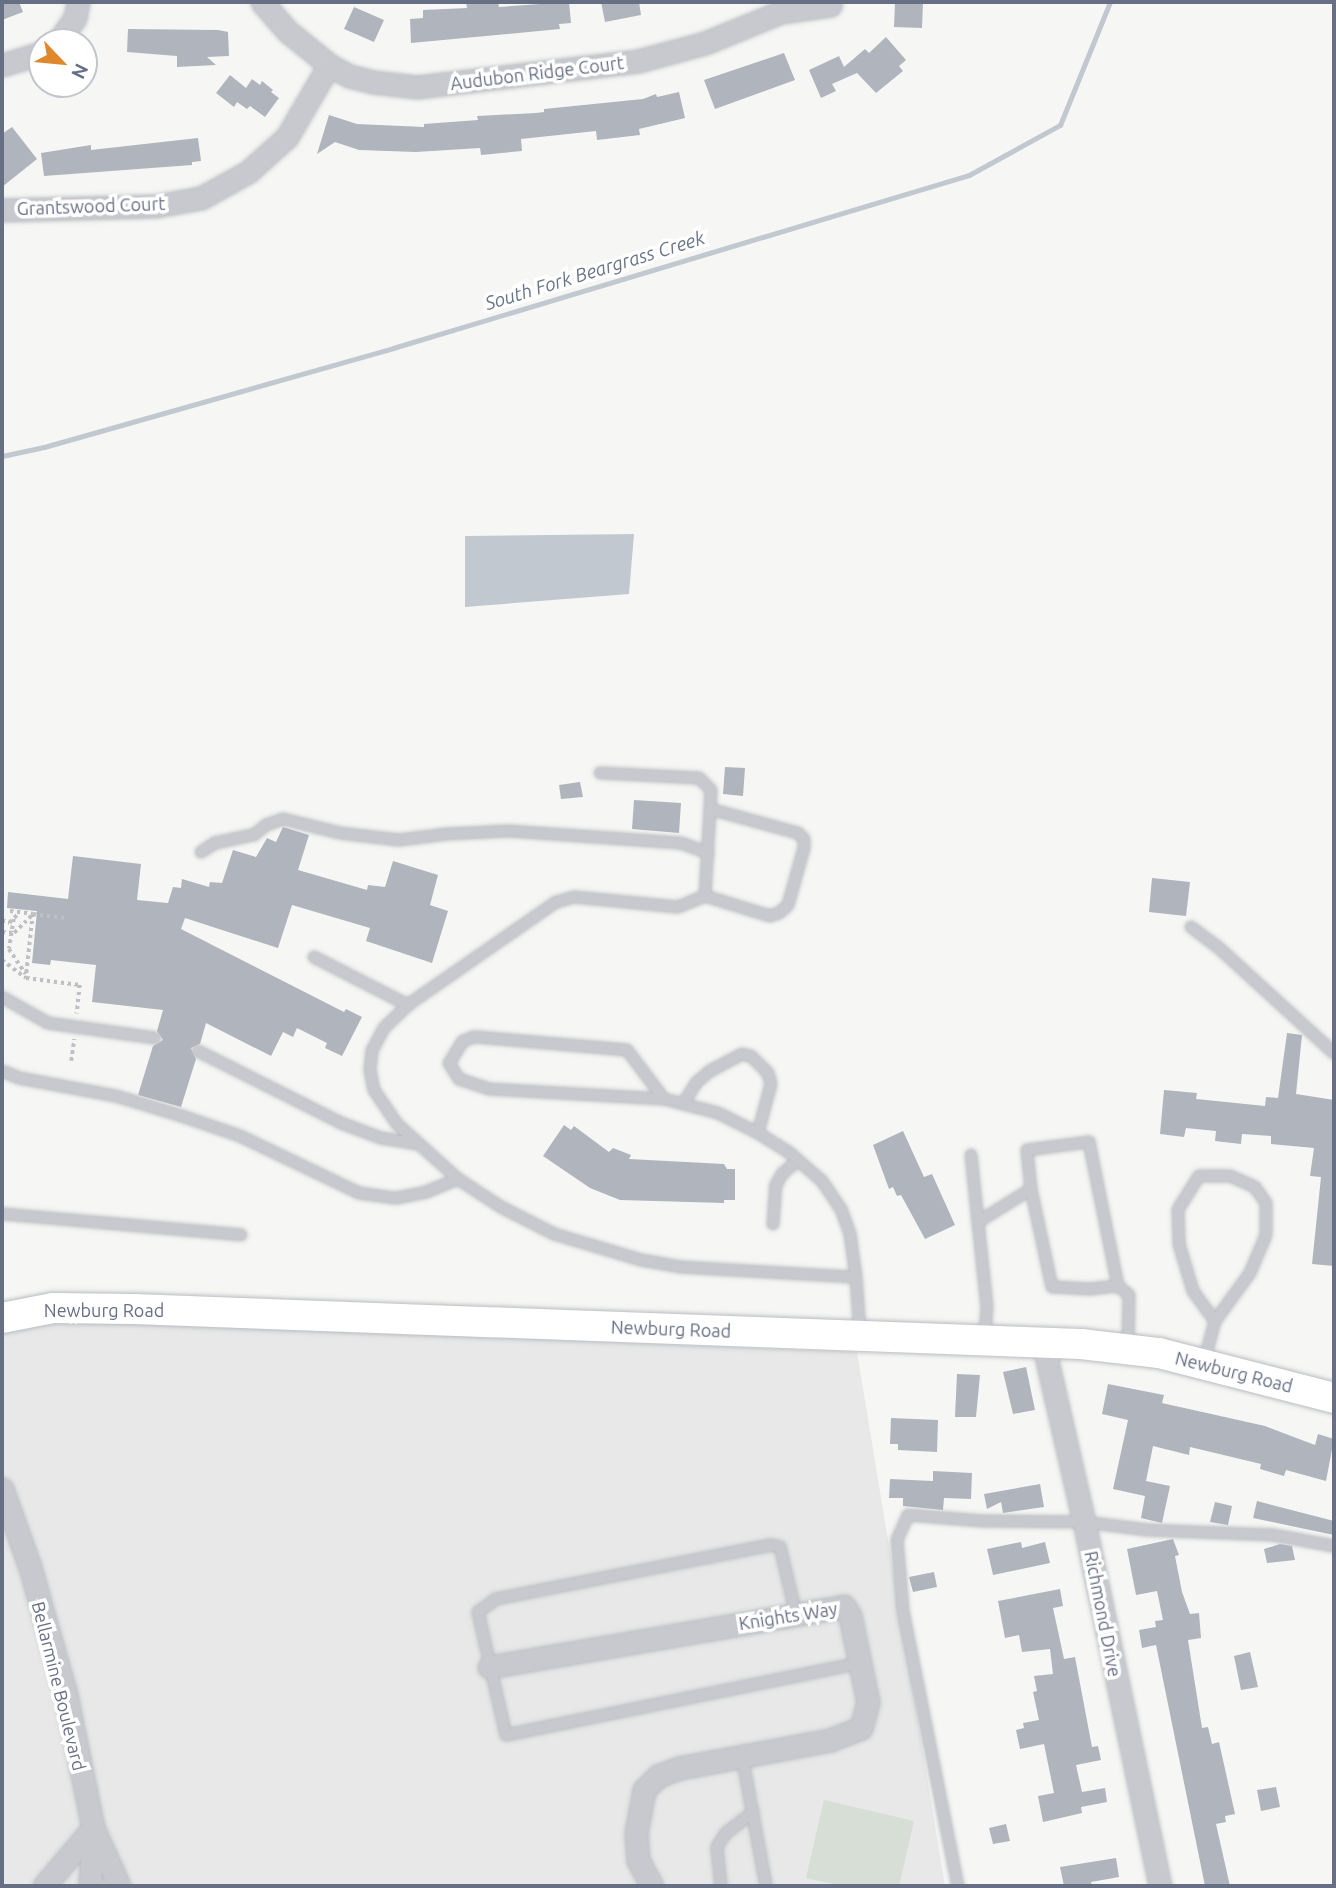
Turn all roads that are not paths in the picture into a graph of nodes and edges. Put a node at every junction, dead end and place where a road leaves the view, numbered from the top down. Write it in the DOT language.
graph roads {
  1 [pos="78,2"];
  2 [pos="262,2"];
  3 [pos="831,5"];
  4 [pos="68,28"];
  5 [pos="28,57"];
  6 [pos="2,65"];
  7 [pos="329,65"];
  8 [pos="2,210"];
  9 [pos="600,773"];
  10 [pos="710,809"];
  11 [pos="201,852"];
  12 [pos="708,853"];
  13 [pos="705,896"];
  14 [pos="1191,927"];
  15 [pos="314,957"];
  16 [pos="2,997"];
  17 [pos="408,1005"];
  18 [pos="155,1038"];
  19 [pos="198,1051"];
  20 [pos="1334,1053"];
  21 [pos="2,1072"];
  22 [pos="664,1099"];
  23 [pos="683,1104"];
  24 [pos="758,1133"];
  25 [pos="419,1144"];
  26 [pos="971,1154"];
  27 [pos="798,1160"];
  28 [pos="458,1179"];
  29 [pos="1031,1189"];
  30 [pos="2,1214"];
  31 [pos="978,1222"];
  32 [pos="773,1224"];
  33 [pos="241,1235"];
  34 [pos="856,1278"];
  35 [pos="1118,1286"];
  36 [pos="2,1318"];
  37 [pos="1214,1321"];
  38 [pos="860,1335"];
  39 [pos="984,1340"];
  40 [pos="1042,1342"];
  41 [pos="1128,1348"];
  42 [pos="1203,1364"];
  43 [pos="1334,1398"];
  44 [pos="2,1489"];
  45 [pos="1084,1522"];
  46 [pos="1334,1546"];
  47 [pos="796,1614"];
  48 [pos="859,1662"];
  49 [pos="489,1667"];
  50 [pos="742,1756"];
  51 [pos="753,1812"];
  52 [pos="93,1828"];
  53 [pos="44,1886"];
  54 [pos="90,1886"];
  55 [pos="119,1886"];
  56 [pos="652,1886"];
  57 [pos="721,1886"];
  58 [pos="766,1886"];
  59 [pos="958,1886"];
  60 [pos="1160,1886"];
  1 -- 4 [label="street"];
  2 -- 7 [label="street, Audubon Ridge Court"];
  3 -- 7 [label="street, Audubon Ridge Court"];
  5 -- 6 [label="street"];
  7 -- 8 [label="street, Grantswood Court"];
  9 -- 10 [label="lane"];
  10 -- 12 [label="lane"];
  10 -- 13 [label="lane"];
  11 -- 12 [label="lane"];
  12 -- 13 [label="lane"];
  13 -- 17 [label="lane"];
  14 -- 20 [label="lane"];
  15 -- 17 [label="lane"];
  16 -- 18 [label="lane"];
  17 -- 25 [label="lane"];
  19 -- 25 [label="lane"];
  21 -- 28 [label="lane"];
  22 -- 22 [label="lane"];
  22 -- 23 [label="lane"];
  23 -- 24 [label="lane"];
  23 -- 24 [label="lane"];
  24 -- 27 [label="lane"];
  25 -- 28 [label="lane"];
  26 -- 31 [label="lane"];
  27 -- 32 [label="lane"];
  27 -- 34 [label="lane"];
  28 -- 34 [label="lane"];
  29 -- 31 [label="lane"];
  29 -- 35 [label="lane"];
  29 -- 35 [label="lane"];
  30 -- 33 [label="lane"];
  31 -- 39 [label="lane"];
  34 -- 38 [label="lane"];
  35 -- 41 [label="lane"];
  36 -- 38 [label="main road, Newburg Road"];
  37 -- 37 [label="lane"];
  37 -- 42 [label="lane"];
  38 -- 39 [label="main road, Newburg Road"];
  39 -- 40 [label="main road, Newburg Road"];
  40 -- 41 [label="main road, Newburg Road"];
  40 -- 45 [label="street, Richmond Drive"];
  41 -- 42 [label="main road, Newburg Road"];
  42 -- 43 [label="main road, Newburg Road"];
  44 -- 52 [label="street, Bellarmine Boulevard"];
  45 -- 46 [label="lane"];
  45 -- 59 [label="lane"];
  45 -- 60 [label="street, Richmond Drive"];
  47 -- 48 [label="street, Knights Way"];
  47 -- 49 [label="street, Knights Way"];
  47 -- 49 [label="lane"];
  48 -- 49 [label="lane"];
  48 -- 50 [label="street, Knights Way"];
  50 -- 51 [label="lane"];
  50 -- 56 [label="street, Knights Way"];
  51 -- 57 [label="lane"];
  51 -- 58 [label="lane"];
  52 -- 53 [label="street"];
  52 -- 54 [label="street, Bellarmine Boulevard"];
  52 -- 55 [label="street"];
}
